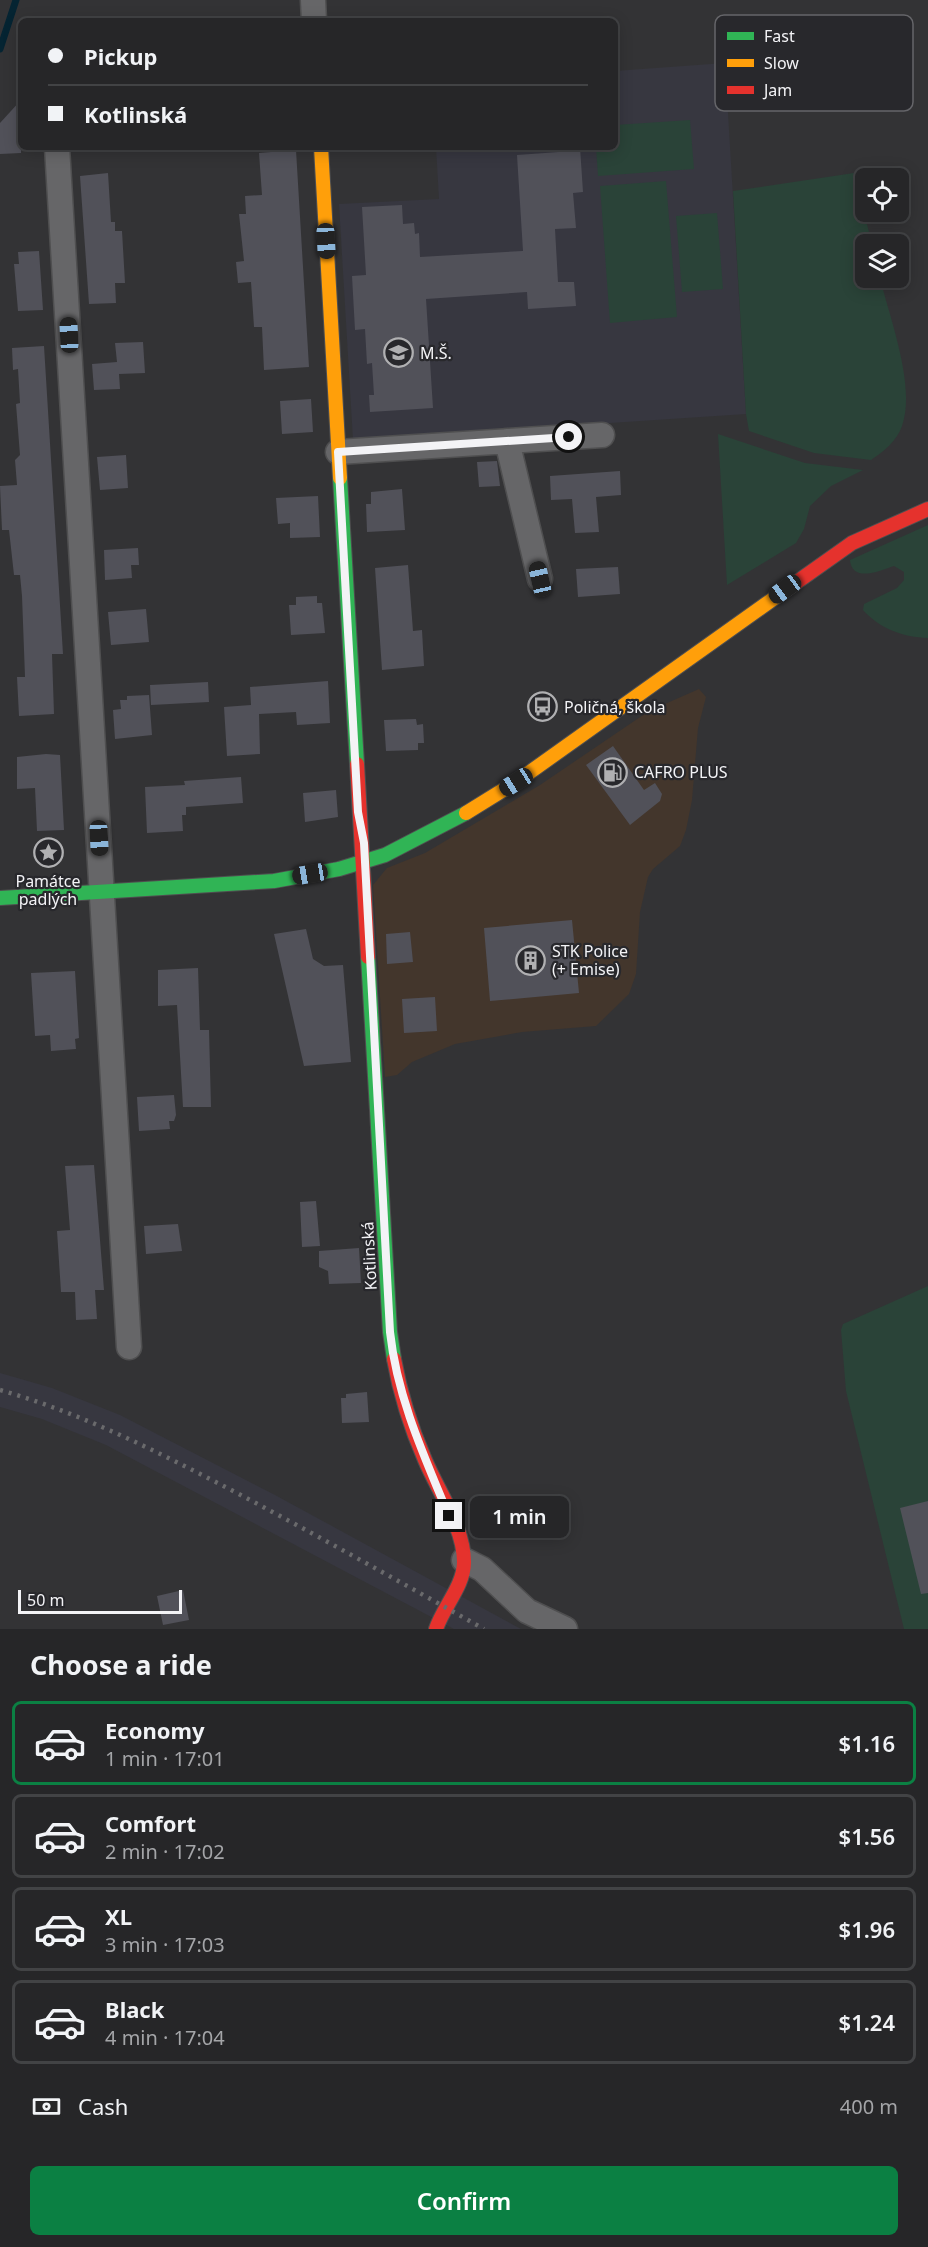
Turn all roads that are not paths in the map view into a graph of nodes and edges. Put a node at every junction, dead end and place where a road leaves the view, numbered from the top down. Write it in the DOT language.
graph roads {
  1 [pos="313,0"];
  2 [pos="314,18"];
  3 [pos="57,150"];
  4 [pos="321,150"];
  5 [pos="602,435"];
  6 [pos="507,441"];
  7 [pos="338,452"];
  8 [pos="928,509"];
  9 [pos="540,579"];
  10 [pos="364,863"];
  11 [pos="102,892"];
  12 [pos="0,898"];
  13 [pos="129,1347"];
  14 [pos="464,1560"];
  15 [pos="436,1629"];
  16 [pos="564,1629"];
  1 -- 2 [label="street"];
  3 -- 11 [label="street"];
  4 -- 7 [label="street, Kotlinská"];
  5 -- 6 [label="street"];
  6 -- 7 [label="street"];
  6 -- 9 [label="street"];
  7 -- 10 [label="street, Kotlinská"];
  8 -- 10 [label="street"];
  10 -- 11 [label="street"];
  10 -- 14 [label="street, Kotlinská"];
  11 -- 12 [label="street"];
  11 -- 13 [label="street"];
  14 -- 15 [label="street, Kotlinská"];
  14 -- 16 [label="street"];
}
